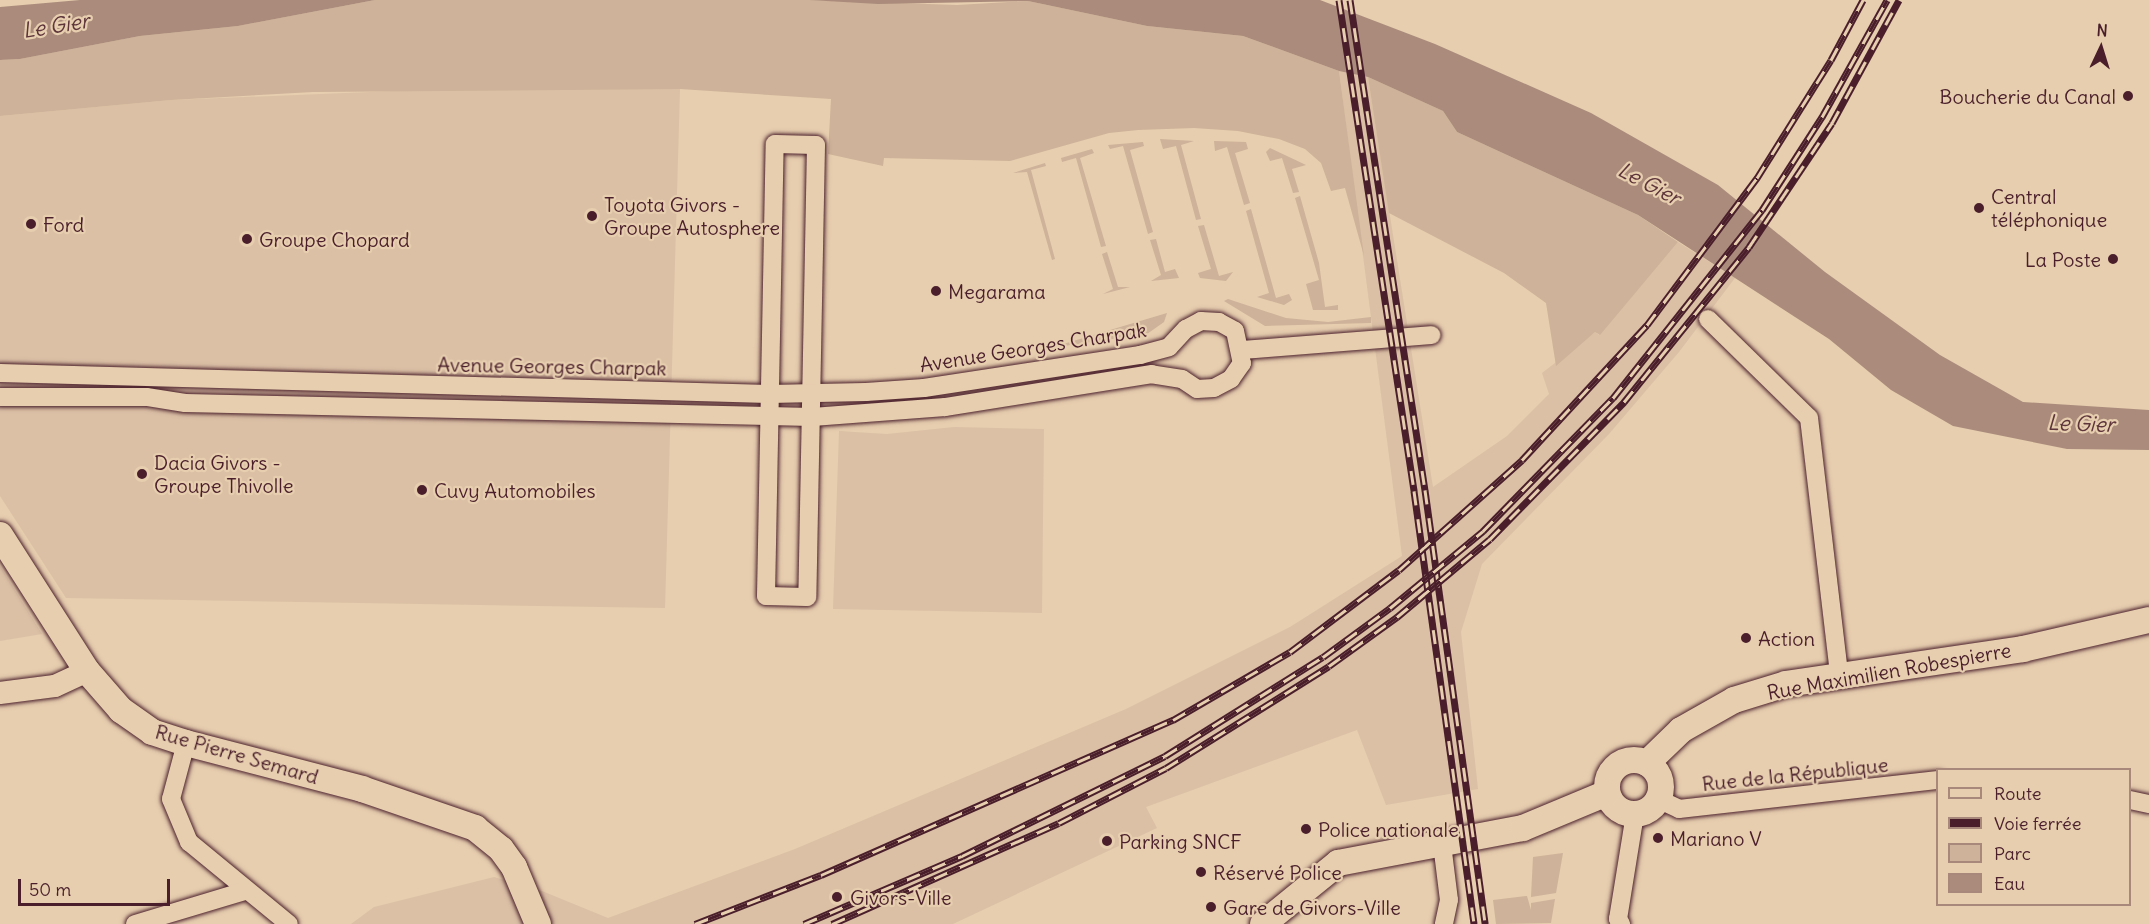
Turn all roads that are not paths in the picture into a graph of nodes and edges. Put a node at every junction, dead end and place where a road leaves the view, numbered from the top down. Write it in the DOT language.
graph roads {
  1 [pos="1708,319"];
  2 [pos="1431,335"];
  3 [pos="1242,350"];
  4 [pos="0,373"];
  5 [pos="768,394"];
  6 [pos="813,394"];
  7 [pos="0,397"];
  8 [pos="768,416"];
  9 [pos="812,417"];
  10 [pos="0,535"];
  11 [pos="2149,620"];
  12 [pos="87,671"];
  13 [pos="1839,675"];
  14 [pos="0,693"];
  15 [pos="186,743"];
  16 [pos="1647,763"];
  17 [pos="1936,780"];
  18 [pos="1607,793"];
  19 [pos="1658,799"];
  20 [pos="2131,800"];
  21 [pos="2149,804"];
  22 [pos="1635,814"];
  23 [pos="1442,844"];
  24 [pos="245,891"];
  25 [pos="1620,922"];
  26 [pos="135,924"];
  27 [pos="289,924"];
  28 [pos="538,924"];
  29 [pos="1263,924"];
  30 [pos="1444,924"];
  1 -- 13 [label="street"];
  2 -- 3 [label="street"];
  3 -- 6 [label="street, Avenue Georges Charpak"];
  3 -- 9 [label="street"];
  4 -- 5 [label="street, Avenue Georges Charpak"];
  5 -- 6 [label="street, Avenue Georges Charpak"];
  5 -- 6 [label="street"];
  5 -- 8 [label="street"];
  6 -- 9 [label="street"];
  7 -- 8 [label="street"];
  8 -- 9 [label="street"];
  8 -- 9 [label="street"];
  10 -- 12 [label="main road, Rue Pierre Semard"];
  11 -- 13 [label="main road, Rue Maximilien Robespierre"];
  12 -- 14 [label="street"];
  12 -- 15 [label="main road, Rue Pierre Semard"];
  13 -- 16 [label="main road, Rue Maximilien Robespierre"];
  15 -- 24 [label="street"];
  15 -- 28 [label="main road, Rue Pierre Semard"];
  16 -- 18 [label="main road"];
  16 -- 19 [label="main road"];
  17 -- 19 [label="street, Rue de la République"];
  18 -- 22 [label="main road"];
  18 -- 23 [label="main road"];
  19 -- 22 [label="main road"];
  20 -- 21 [label="street"];
  22 -- 25 [label="street"];
  23 -- 29 [label="main road"];
  23 -- 30 [label="street"];
  24 -- 26 [label="street"];
  24 -- 27 [label="street"];
}
